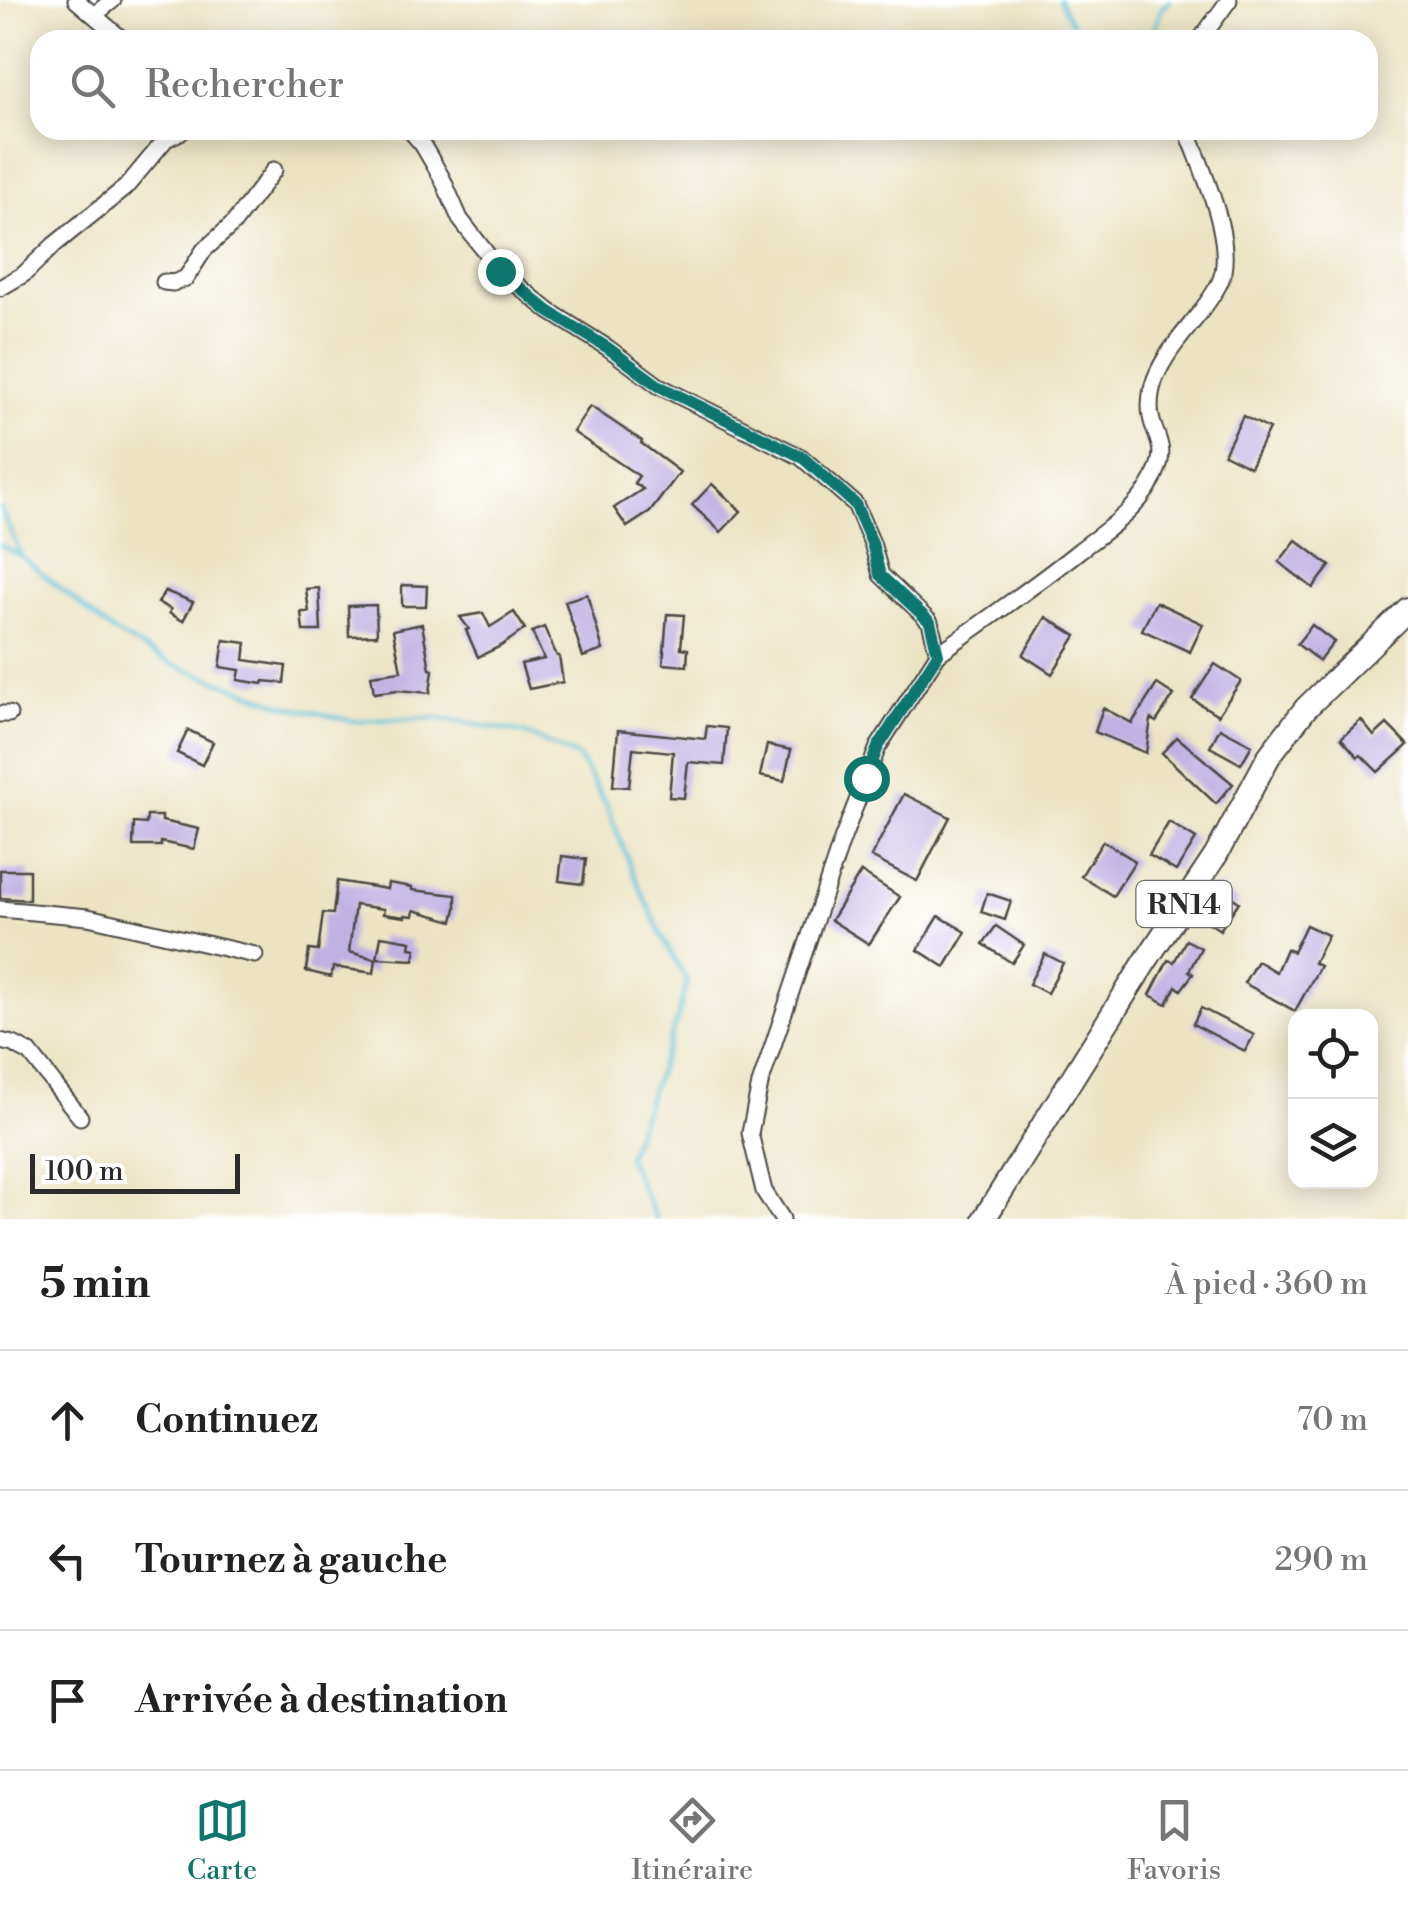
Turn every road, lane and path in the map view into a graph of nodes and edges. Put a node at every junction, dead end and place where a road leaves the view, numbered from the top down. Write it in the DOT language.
graph roads {
  1 [pos="76,0"];
  2 [pos="113,0"];
  3 [pos="1228,0"];
  4 [pos="94,15"];
  5 [pos="111,30"];
  6 [pos="1207,30"];
  7 [pos="165,140"];
  8 [pos="419,140"];
  9 [pos="1190,140"];
  10 [pos="274,170"];
  11 [pos="164,282"];
  12 [pos="0,288"];
  13 [pos="1408,609"];
  14 [pos="938,654"];
  15 [pos="0,909"];
  16 [pos="256,955"];
  17 [pos="0,1042"];
  18 [pos="80,1117"];
  19 [pos="782,1219"];
  20 [pos="984,1219"];
  1 -- 4 [label="street"];
  2 -- 4 [label="street"];
  3 -- 6 [label="street"];
  4 -- 5 [label="street"];
  7 -- 12 [label="street"];
  8 -- 14 [label="street"];
  9 -- 14 [label="street"];
  10 -- 11 [label="street"];
  13 -- 20 [label="highway, RN14"];
  14 -- 19 [label="street"];
  15 -- 16 [label="street"];
  17 -- 18 [label="street"];
}
